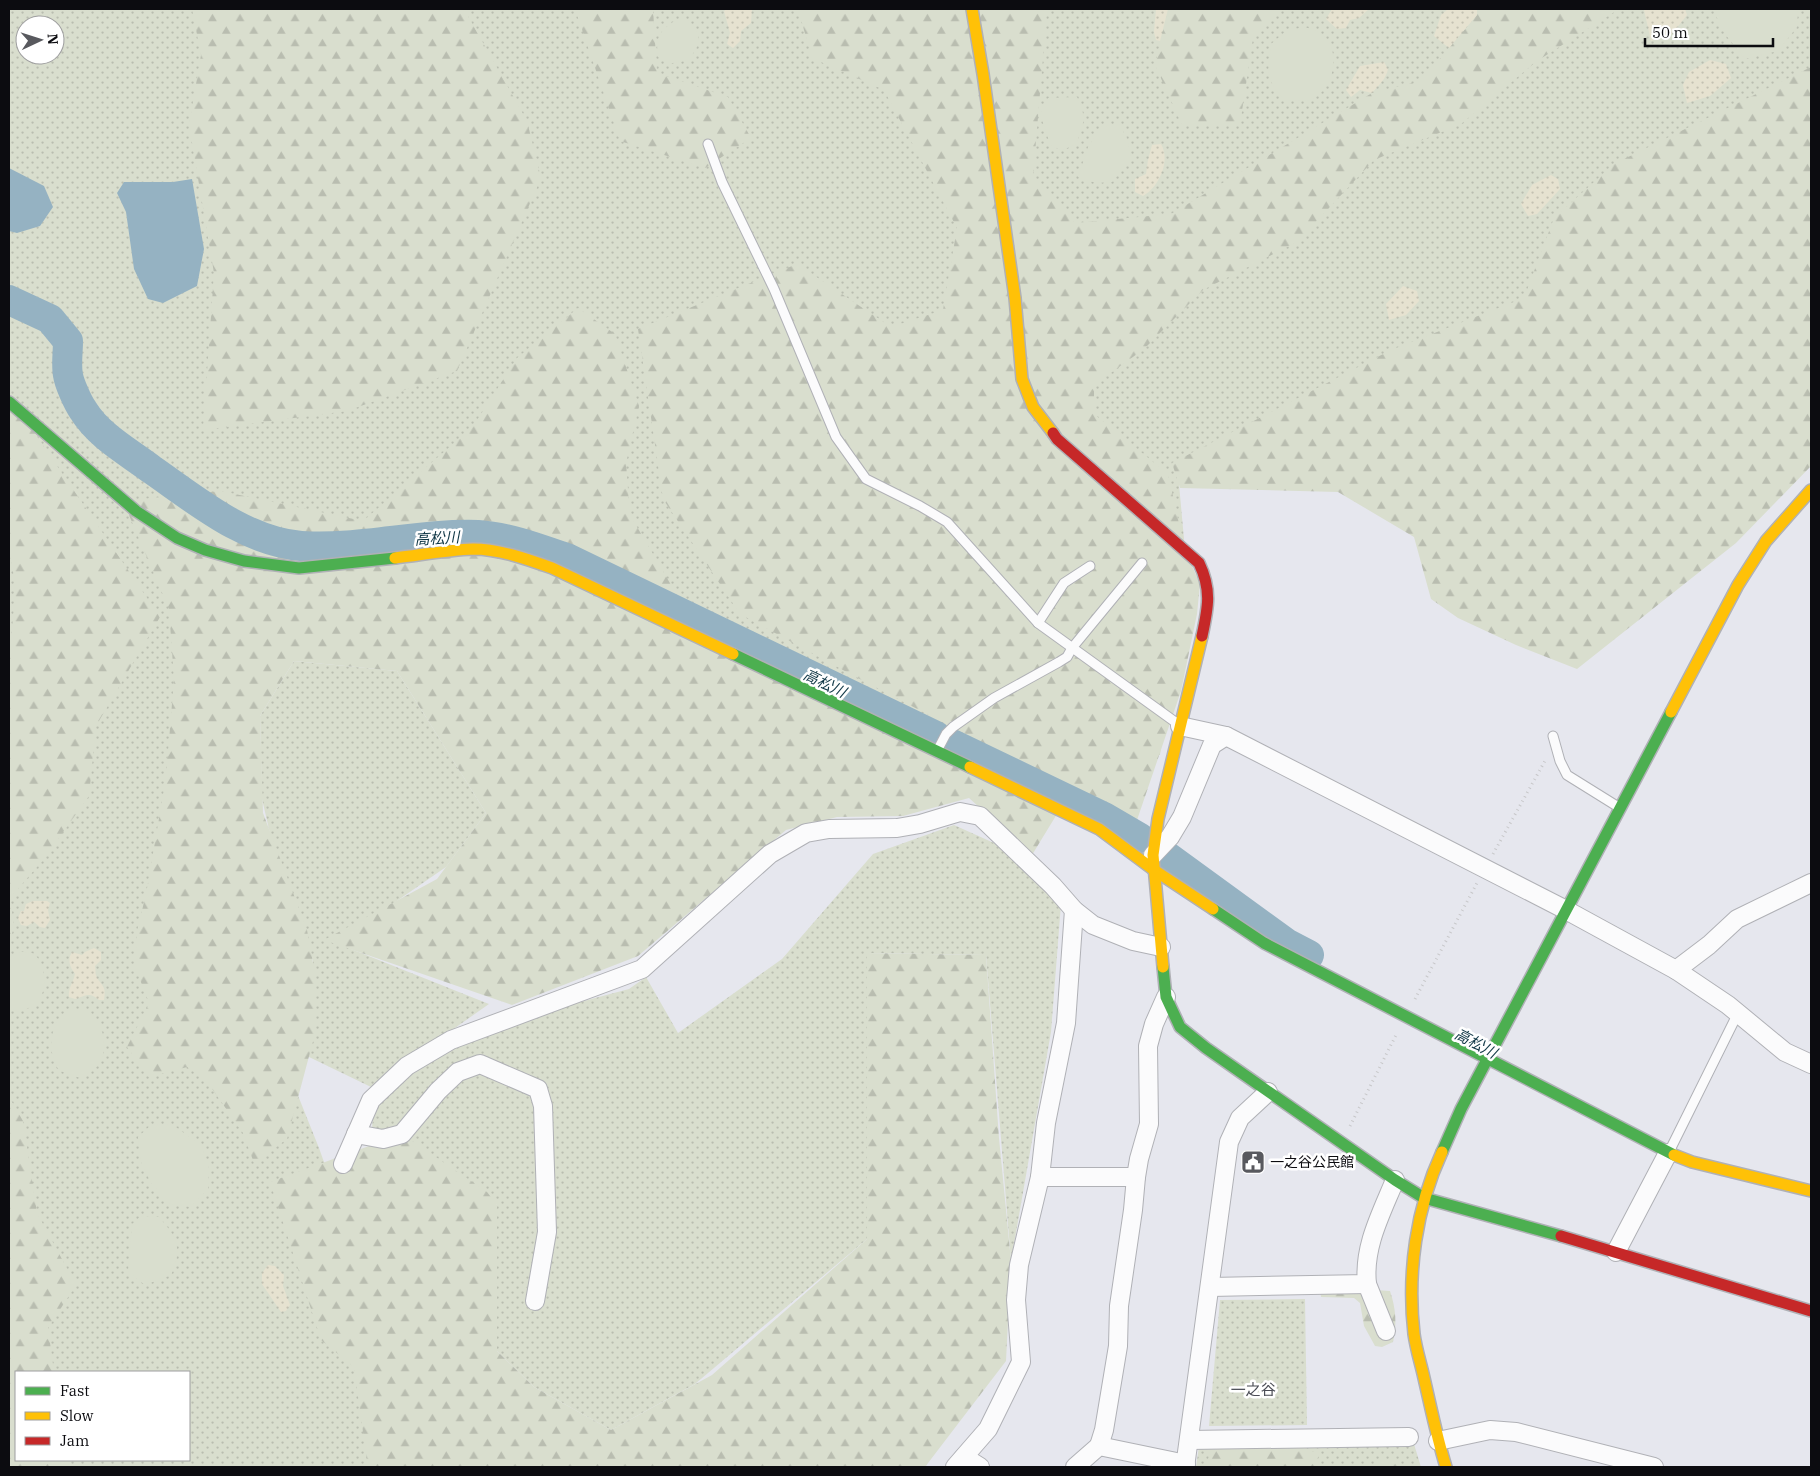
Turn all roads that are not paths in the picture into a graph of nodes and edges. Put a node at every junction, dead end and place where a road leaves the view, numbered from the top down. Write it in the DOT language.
graph roads {
  1 [pos="972,9"];
  2 [pos="708,144"];
  3 [pos="9,402"];
  4 [pos="1811,490"];
  5 [pos="1142,563"];
  6 [pos="1090,566"];
  7 [pos="1038,622"];
  8 [pos="1072,648"];
  9 [pos="1180,726"];
  10 [pos="1226,736"];
  11 [pos="1553,736"];
  12 [pos="937,751"];
  13 [pos="1620,808"];
  14 [pos="1153,862"];
  15 [pos="1811,882"];
  16 [pos="1074,910"];
  17 [pos="1566,910"];
  18 [pos="1161,947"];
  19 [pos="1676,970"];
  20 [pos="1166,997"];
  21 [pos="1738,1013"];
  22 [pos="1488,1057"];
  23 [pos="1811,1064"];
  24 [pos="1268,1092"];
  25 [pos="356,1134"];
  26 [pos="1672,1146"];
  27 [pos="343,1164"];
  28 [pos="1040,1177"];
  29 [pos="1136,1177"];
  30 [pos="1395,1180"];
  31 [pos="1811,1191"];
  32 [pos="1424,1198"];
  33 [pos="1616,1252"];
  34 [pos="1367,1284"];
  35 [pos="1210,1287"];
  36 [pos="535,1301"];
  37 [pos="1811,1311"];
  38 [pos="1386,1332"];
  39 [pos="1409,1437"];
  40 [pos="1189,1440"];
  41 [pos="1438,1440"];
  42 [pos="1099,1446"];
  43 [pos="959,1462"];
  44 [pos="1185,1466"];
  45 [pos="980,1467"];
  46 [pos="1074,1467"];
  47 [pos="1446,1467"];
  48 [pos="1654,1467"];
  1 -- 9 [label="street"];
  2 -- 7 [label="lane"];
  3 -- 12 [label="street"];
  4 -- 13 [label="street"];
  5 -- 8 [label="lane"];
  6 -- 7 [label="lane"];
  7 -- 8 [label="lane"];
  8 -- 9 [label="lane"];
  8 -- 12 [label="lane"];
  9 -- 10 [label="street"];
  9 -- 14 [label="street"];
  10 -- 14 [label="street"];
  10 -- 17 [label="street"];
  11 -- 13 [label="lane"];
  12 -- 14 [label="street"];
  13 -- 17 [label="street"];
  14 -- 18 [label="street"];
  14 -- 22 [label="street"];
  15 -- 19 [label="street"];
  16 -- 18 [label="street"];
  16 -- 25 [label="street"];
  16 -- 28 [label="street"];
  17 -- 19 [label="street"];
  17 -- 22 [label="street"];
  18 -- 20 [label="street"];
  19 -- 21 [label="street"];
  20 -- 24 [label="street"];
  20 -- 29 [label="street"];
  21 -- 23 [label="street"];
  21 -- 26 [label="lane"];
  22 -- 26 [label="street"];
  22 -- 32 [label="street"];
  24 -- 30 [label="street"];
  24 -- 35 [label="street"];
  25 -- 27 [label="street"];
  25 -- 36 [label="street"];
  26 -- 31 [label="street"];
  26 -- 33 [label="street"];
  28 -- 29 [label="street"];
  28 -- 43 [label="street"];
  29 -- 42 [label="street"];
  30 -- 32 [label="street"];
  30 -- 34 [label="street"];
  32 -- 33 [label="street"];
  32 -- 41 [label="street"];
  33 -- 37 [label="street"];
  34 -- 35 [label="street"];
  34 -- 38 [label="street"];
  35 -- 40 [label="street"];
  39 -- 40 [label="street"];
  40 -- 44 [label="street"];
  41 -- 47 [label="street"];
  41 -- 48 [label="street"];
  42 -- 44 [label="street"];
  42 -- 46 [label="street"];
  43 -- 45 [label="street"];
}
